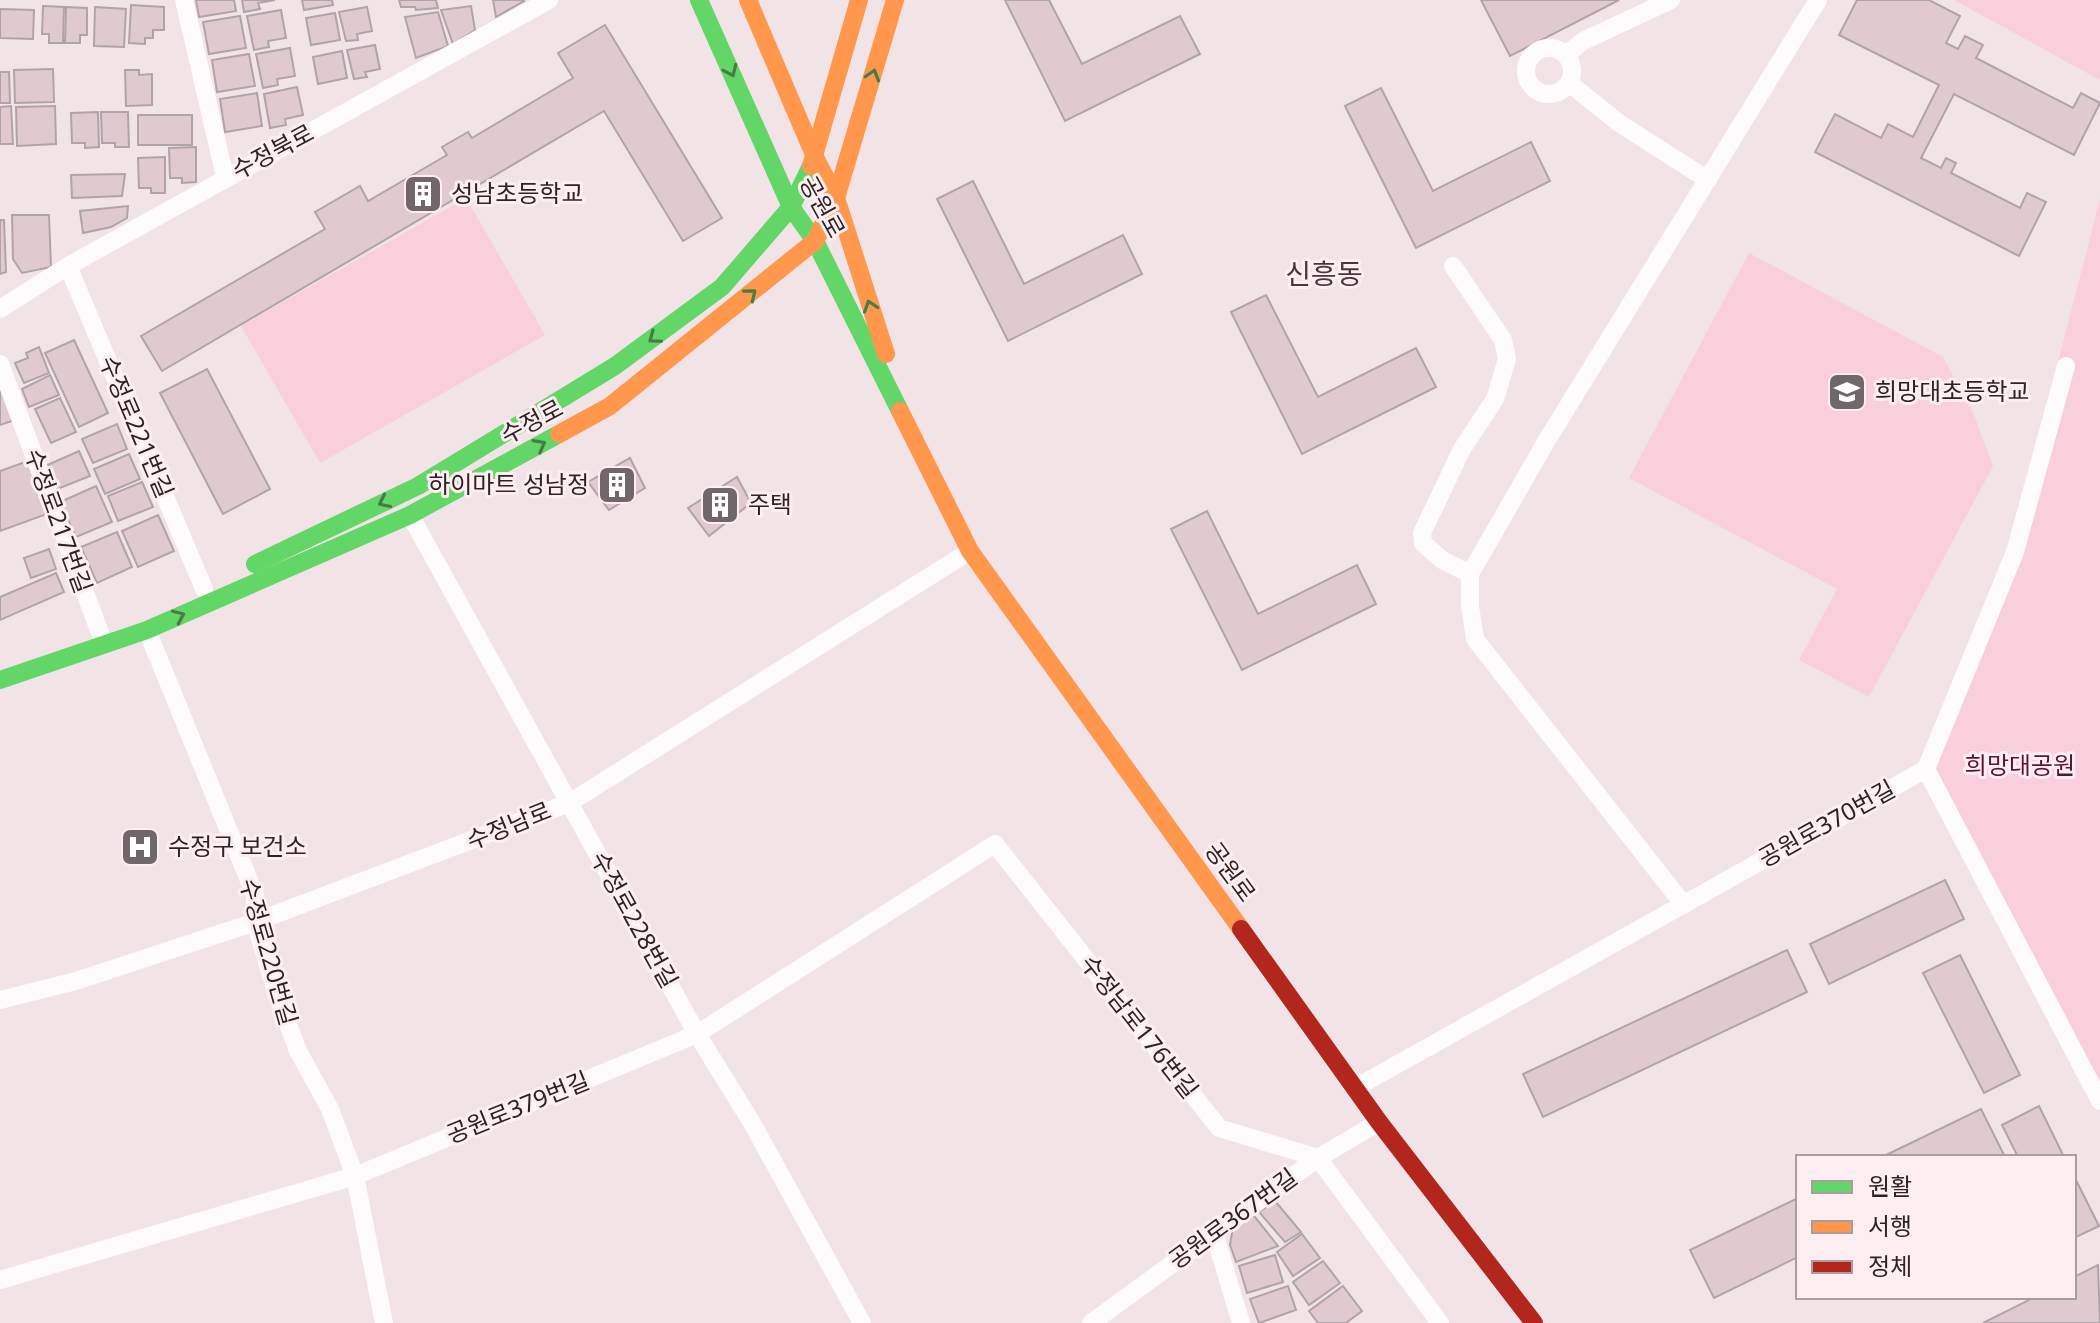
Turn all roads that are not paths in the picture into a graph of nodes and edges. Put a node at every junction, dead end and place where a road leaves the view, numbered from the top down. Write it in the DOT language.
graph roads {
  1 [pos="184,0"];
  2 [pos="549,0"];
  3 [pos="699,0"];
  4 [pos="748,0"];
  5 [pos="859,0"];
  6 [pos="895,0"];
  7 [pos="1671,0"];
  8 [pos="1818,0"];
  9 [pos="1566,55"];
  10 [pos="1569,83"];
  11 [pos="815,157"];
  12 [pos="225,177"];
  13 [pos="1708,180"];
  14 [pos="836,198"];
  15 [pos="791,207"];
  16 [pos="815,241"];
  17 [pos="68,266"];
  18 [pos="1453,266"];
  19 [pos="0,309"];
  20 [pos="0,364"];
  21 [pos="2066,366"];
  22 [pos="911,434"];
  23 [pos="410,515"];
  24 [pos="970,551"];
  25 [pos="1470,574"];
  26 [pos="204,589"];
  27 [pos="147,630"];
  28 [pos="100,633"];
  29 [pos="0,666"];
  30 [pos="0,680"];
  31 [pos="1926,769"];
  32 [pos="569,803"];
  33 [pos="995,844"];
  34 [pos="1684,905"];
  35 [pos="255,922"];
  36 [pos="0,1000"];
  37 [pos="697,1034"];
  38 [pos="1355,1088"];
  39 [pos="2100,1101"];
  40 [pos="1379,1122"];
  41 [pos="1318,1158"];
  42 [pos="355,1176"];
  43 [pos="1214,1233"];
  44 [pos="0,1280"];
  45 [pos="384,1323"];
  46 [pos="862,1323"];
  47 [pos="1091,1323"];
  48 [pos="1241,1323"];
  49 [pos="1440,1323"];
  50 [pos="1534,1323"];
  1 -- 12 [label="street"];
  2 -- 12 [label="street, 수정북로"];
  3 -- 15 [label="main road, 공원로, one-way"];
  4 -- 11 [label="main road, 공원로"];
  5 -- 11 [label="main road, 수정로"];
  14 -- 6 [label="main road, 수정로, one-way"];
  7 -- 9 [label="street"];
  8 -- 13 [label="street"];
  9 -- 10 [label="street"];
  9 -- 10 [label="street"];
  10 -- 13 [label="street"];
  11 -- 14 [label="main road, 공원로"];
  11 -- 15 [label="main road, 수정로"];
  12 -- 17 [label="street, 수정북로"];
  13 -- 25 [label="street"];
  14 -- 16 [label="main road, 수정로"];
  22 -- 14 [label="main road, 공원로, one-way"];
  15 -- 16 [label="main road, 공원로"];
  15 -- 26 [label="main road, 수정로, one-way"];
  16 -- 22 [label="main road, 공원로"];
  23 -- 16 [label="main road, 수정로, one-way"];
  17 -- 19 [label="street, 수정북로"];
  17 -- 26 [label="street, 수정로221번길"];
  18 -- 25 [label="street"];
  20 -- 28 [label="street, 수정로217번길"];
  21 -- 31 [label="street"];
  22 -- 24 [label="main road, 공원로"];
  27 -- 23 [label="main road, 수정로, one-way"];
  23 -- 32 [label="street, 수정로228번길"];
  24 -- 32 [label="street, 수정남로"];
  24 -- 38 [label="main road, 공원로"];
  25 -- 34 [label="street"];
  26 -- 28 [label="main road, 수정로"];
  27 -- 30 [label="main road, 수정로"];
  27 -- 35 [label="street, 수정로220번길"];
  28 -- 29 [label="main road, 수정로"];
  31 -- 34 [label="street, 공원로370번길"];
  31 -- 39 [label="street"];
  32 -- 35 [label="street, 수정남로"];
  32 -- 37 [label="street, 수정로228번길"];
  33 -- 37 [label="street, 공원로379번길"];
  33 -- 41 [label="street, 수정남로176번길"];
  34 -- 38 [label="street, 공원로370번길"];
  35 -- 36 [label="street, 수정남로"];
  35 -- 42 [label="street, 수정로220번길"];
  37 -- 42 [label="street, 공원로379번길"];
  37 -- 46 [label="street, 수정로228번길"];
  38 -- 40 [label="main road, 공원로"];
  40 -- 41 [label="street, 공원로367번길"];
  40 -- 50 [label="main road, 공원로"];
  41 -- 43 [label="street, 공원로367번길"];
  41 -- 49 [label="street"];
  42 -- 44 [label="street, 공원로379번길"];
  42 -- 45 [label="street, 수정로220번길"];
  43 -- 47 [label="street, 공원로367번길"];
  43 -- 48 [label="street"];
}
